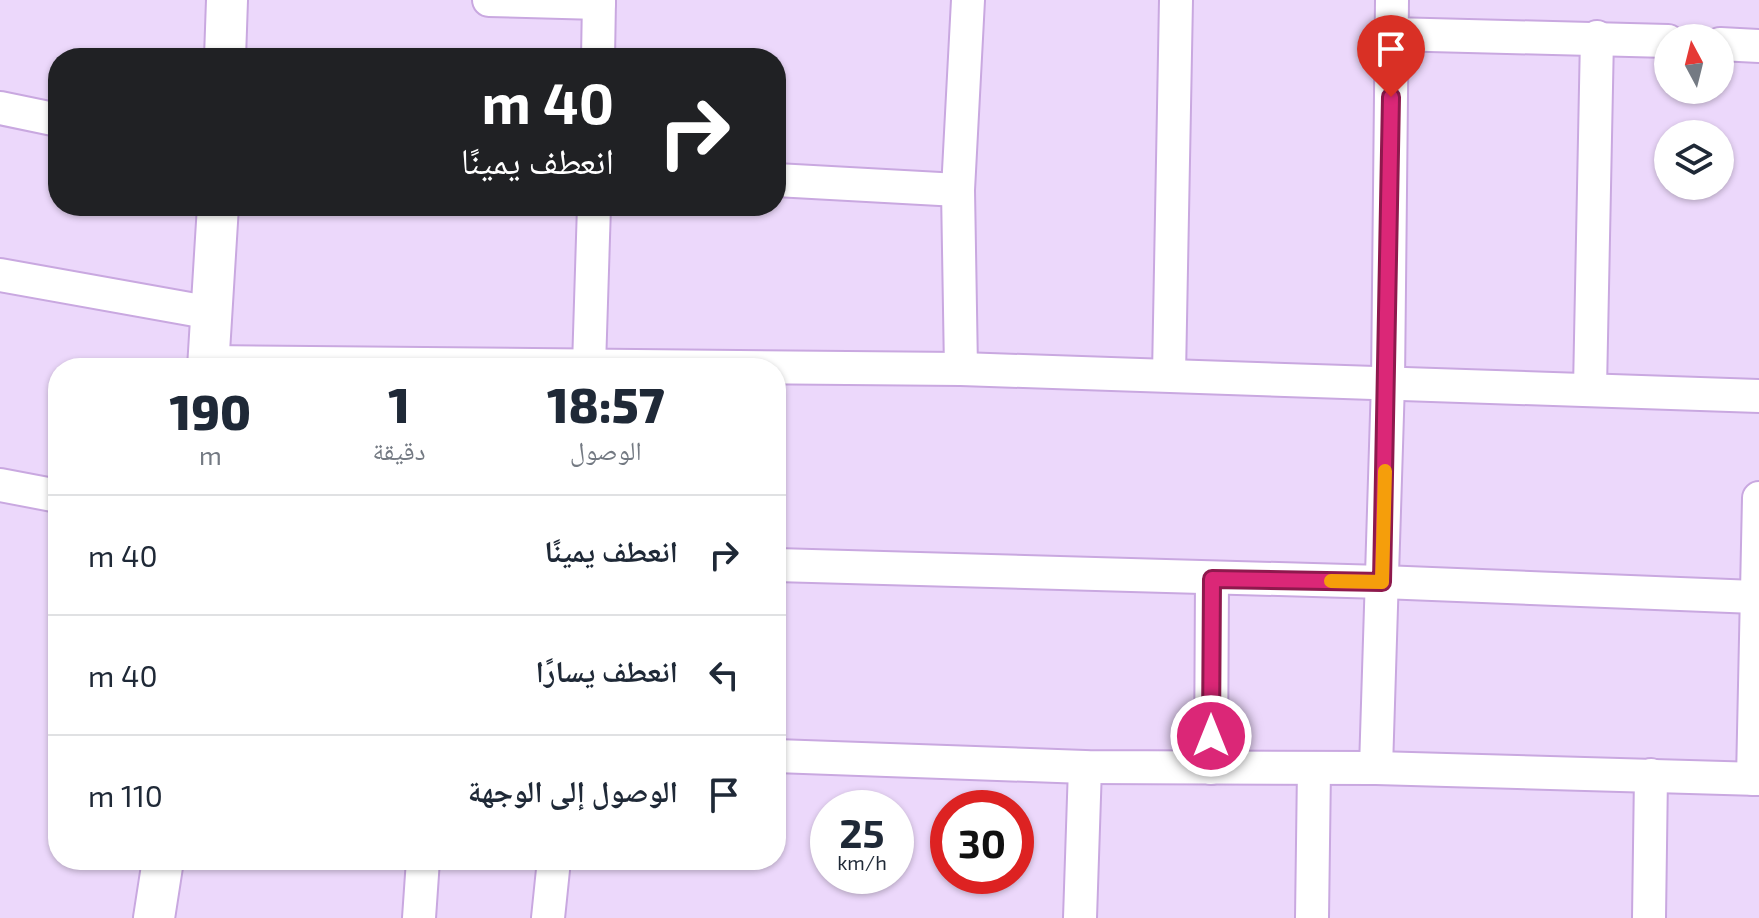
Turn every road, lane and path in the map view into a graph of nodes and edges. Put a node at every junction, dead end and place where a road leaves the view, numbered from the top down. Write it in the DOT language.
graph roads {
  1 [pos="227,0"];
  2 [pos="489,0"];
  3 [pos="968,0"];
  4 [pos="1176,0"];
  5 [pos="1392,0"];
  6 [pos="599,2"];
  7 [pos="1391,34"];
  8 [pos="1597,37"];
  9 [pos="1654,40"];
  10 [pos="1734,45"];
  11 [pos="1759,46"];
  12 [pos="225,48"];
  13 [pos="598,48"];
  14 [pos="0,108"];
  15 [pos="48,118"];
  16 [pos="786,181"];
  17 [pos="958,190"];
  18 [pos="217,216"];
  19 [pos="594,216"];
  20 [pos="0,275"];
  21 [pos="212,313"];
  22 [pos="209,358"];
  23 [pos="589,358"];
  24 [pos="786,368"];
  25 [pos="961,369"];
  26 [pos="1169,375"];
  27 [pos="1388,382"];
  28 [pos="1590,389"];
  29 [pos="1759,396"];
  30 [pos="0,485"];
  31 [pos="48,494"];
  32 [pos="1759,498"];
  33 [pos="786,565"];
  34 [pos="1212,579"];
  35 [pos="1382,582"];
  36 [pos="1755,597"];
  37 [pos="786,756"];
  38 [pos="1085,767"];
  39 [pos="1211,768"];
  40 [pos="1314,768"];
  41 [pos="1376,768"];
  42 [pos="1651,775"];
  43 [pos="1756,779"];
  44 [pos="161,870"];
  45 [pos="422,870"];
  46 [pos="553,870"];
  47 [pos="154,918"];
  48 [pos="419,918"];
  49 [pos="548,918"];
  50 [pos="1080,918"];
  51 [pos="1312,918"];
  52 [pos="1649,918"];
  1 -- 12 [label="street"];
  2 -- 6 [label="street"];
  3 -- 17 [label="street"];
  4 -- 26 [label="street"];
  5 -- 7 [label="street"];
  6 -- 13 [label="street"];
  7 -- 8 [label="street"];
  7 -- 27 [label="street"];
  8 -- 9 [label="street"];
  8 -- 28 [label="street"];
  10 -- 11 [label="street"];
  14 -- 15 [label="street"];
  16 -- 17 [label="street"];
  17 -- 25 [label="street"];
  18 -- 21 [label="street"];
  19 -- 23 [label="street"];
  20 -- 21 [label="street"];
  21 -- 22 [label="street"];
  24 -- 25 [label="street"];
  25 -- 26 [label="street"];
  26 -- 27 [label="street"];
  27 -- 28 [label="street"];
  27 -- 35 [label="street"];
  28 -- 29 [label="street"];
  30 -- 31 [label="street"];
  32 -- 36 [label="street"];
  33 -- 34 [label="street"];
  34 -- 35 [label="street"];
  34 -- 39 [label="street"];
  35 -- 36 [label="street"];
  35 -- 41 [label="street"];
  36 -- 43 [label="street"];
  37 -- 38 [label="street"];
  38 -- 39 [label="street"];
  38 -- 50 [label="street"];
  39 -- 40 [label="street"];
  40 -- 41 [label="street"];
  40 -- 51 [label="street"];
  41 -- 42 [label="street"];
  42 -- 43 [label="street"];
  42 -- 52 [label="street"];
  44 -- 47 [label="street"];
  45 -- 48 [label="street"];
  46 -- 49 [label="street"];
}
